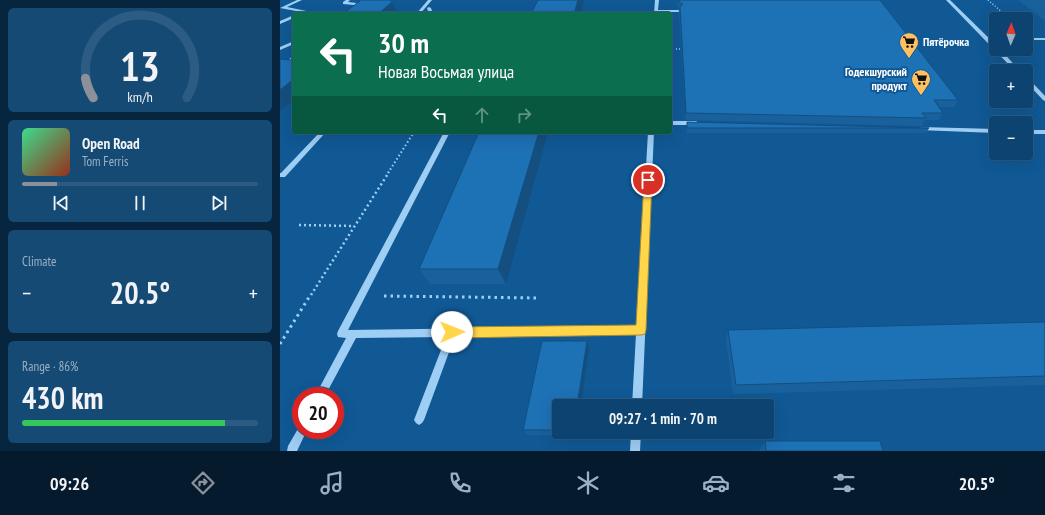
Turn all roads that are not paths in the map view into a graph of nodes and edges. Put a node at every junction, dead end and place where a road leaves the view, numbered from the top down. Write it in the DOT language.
graph roads {
  1 [pos="300,0"];
  2 [pos="348,0"];
  3 [pos="430,0"];
  4 [pos="657,0"];
  5 [pos="948,0"];
  6 [pos="372,6"];
  7 [pos="429,8"];
  8 [pos="282,9"];
  9 [pos="303,11"];
  10 [pos="679,11"];
  11 [pos="308,12"];
  12 [pos="420,12"];
  13 [pos="430,12"];
  14 [pos="656,12"];
  15 [pos="292,17"];
  16 [pos="280,23"];
  17 [pos="988,38"];
  18 [pos="1033,39"];
  19 [pos="1045,39"];
  20 [pos="292,43"];
  21 [pos="280,49"];
  22 [pos="1004,56"];
  23 [pos="292,59"];
  24 [pos="1012,64"];
  25 [pos="280,68"];
  26 [pos="1033,86"];
  27 [pos="1045,99"];
  28 [pos="672,123"];
  29 [pos="699,123"];
  30 [pos="911,129"];
  31 [pos="989,131"];
  32 [pos="1033,132"];
  33 [pos="1045,132"];
  34 [pos="321,134"];
  35 [pos="446,134"];
  36 [pos="651,134"];
  37 [pos="280,175"];
  38 [pos="641,330"];
  39 [pos="452,332"];
  40 [pos="353,334"];
  41 [pos="325,387"];
  42 [pos="637,399"];
  43 [pos="419,420"];
  44 [pos="298,439"];
  45 [pos="636,439"];
  46 [pos="292,450"];
  47 [pos="635,451"];
  1 -- 8 [label="street"];
  2 -- 6 [label="street"];
  3 -- 12 [label="street"];
  4 -- 14 [label="street"];
  5 -- 17 [label="street"];
  7 -- 13 [label="street"];
  8 -- 9 [label="street"];
  9 -- 11 [label="street"];
  10 -- 14 [label="street"];
  15 -- 16 [label="street"];
  18 -- 19 [label="street"];
  20 -- 21 [label="street"];
  22 -- 24 [label="street"];
  23 -- 25 [label="street"];
  26 -- 27 [label="street"];
  28 -- 29 [label="street"];
  30 -- 31 [label="street"];
  32 -- 33 [label="street"];
  34 -- 37 [label="street"];
  35 -- 40 [label="street"];
  36 -- 38 [label="street"];
  38 -- 39 [label="street"];
  38 -- 42 [label="street"];
  39 -- 40 [label="street"];
  39 -- 43 [label="street"];
  40 -- 41 [label="street"];
  44 -- 46 [label="street"];
  45 -- 47 [label="street"];
}
